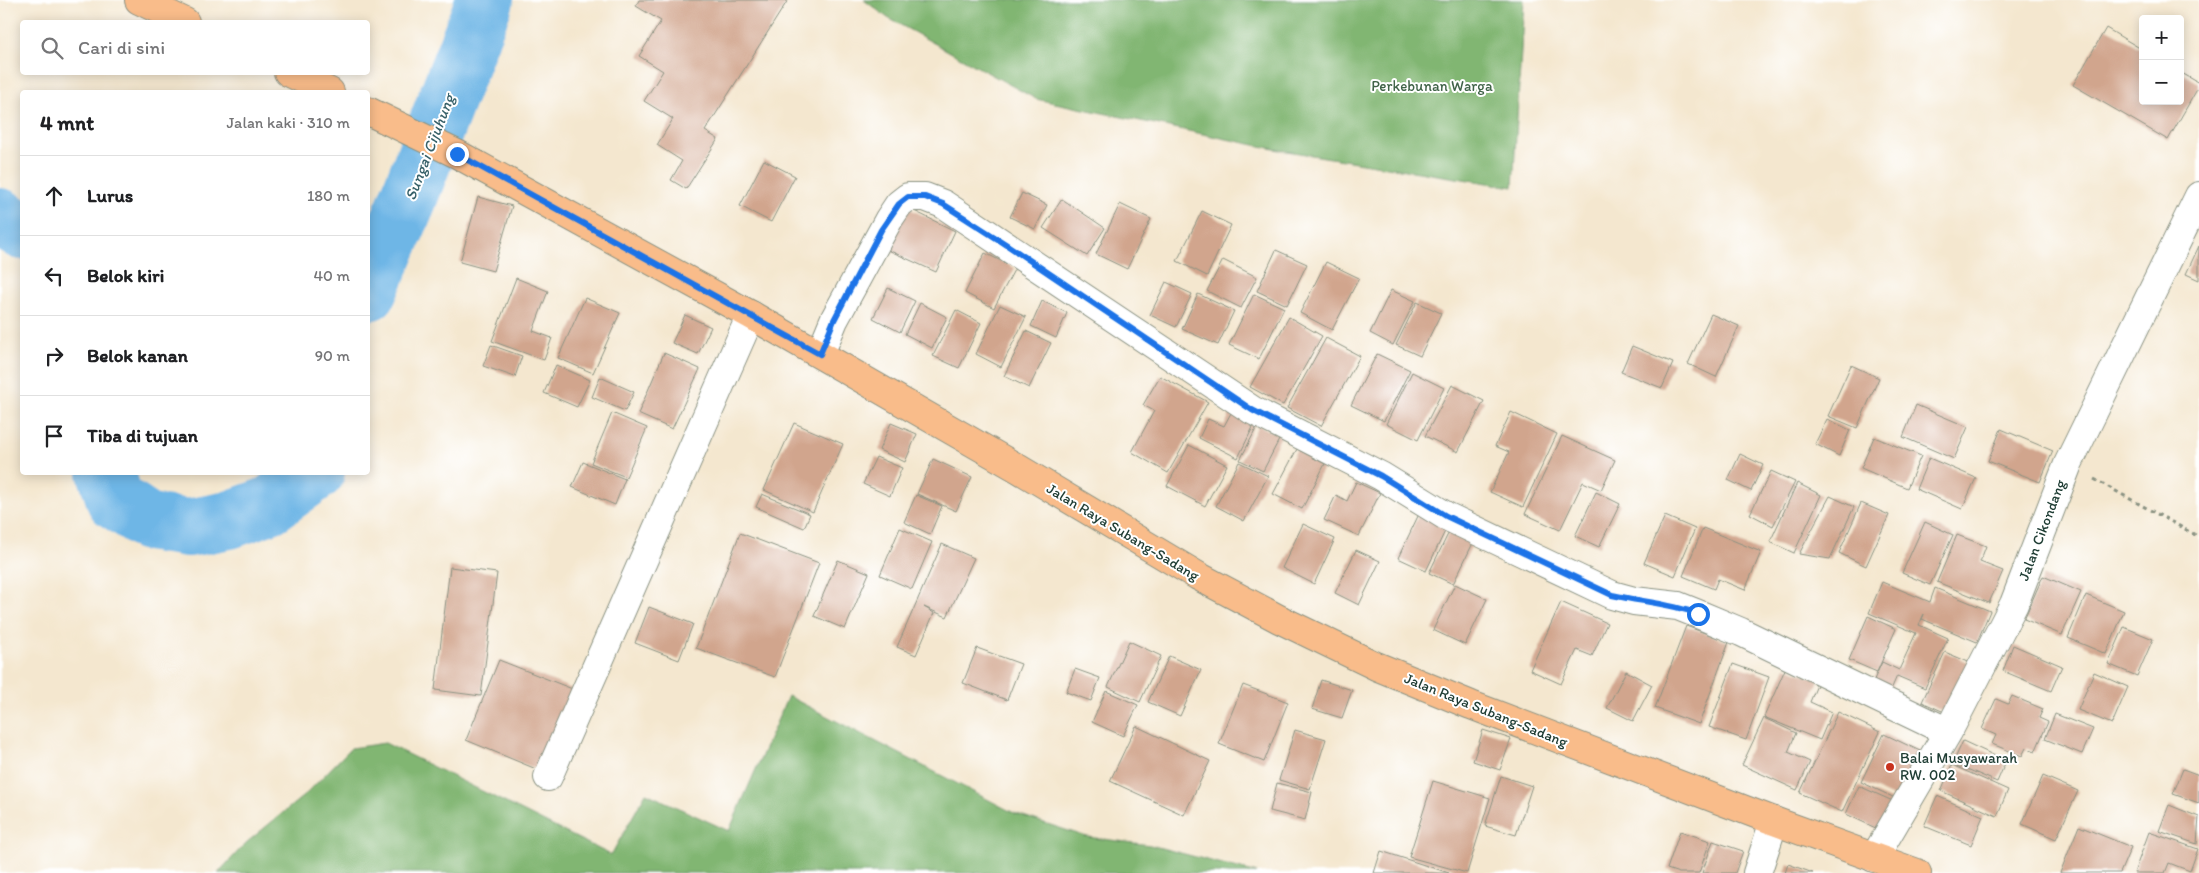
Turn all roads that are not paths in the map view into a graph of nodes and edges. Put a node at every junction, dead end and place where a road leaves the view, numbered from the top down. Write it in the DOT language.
graph roads {
  1 [pos="139,0"];
  2 [pos="181,20"];
  3 [pos="294,75"];
  4 [pos="326,90"];
  5 [pos="370,112"];
  6 [pos="2199,196"];
  7 [pos="751,315"];
  8 [pos="820,354"];
  9 [pos="1948,732"];
  10 [pos="548,777"];
  11 [pos="1774,821"];
  12 [pos="1874,858"];
  13 [pos="1757,873"];
  14 [pos="1917,873"];
  1 -- 2 [label="main road"];
  3 -- 4 [label="main road"];
  5 -- 7 [label="main road, Jalan Raya Subang-Sadang"];
  6 -- 9 [label="street, Jalan Cikondang"];
  7 -- 8 [label="main road, Jalan Raya Subang-Sadang"];
  7 -- 10 [label="street"];
  8 -- 9 [label="street"];
  8 -- 11 [label="main road, Jalan Raya Subang-Sadang"];
  9 -- 12 [label="street, Jalan Cikondang"];
  11 -- 12 [label="main road, Jalan Raya Subang-Sadang"];
  11 -- 13 [label="street"];
  12 -- 14 [label="main road, Jalan Raya Subang-Sadang"];
}
